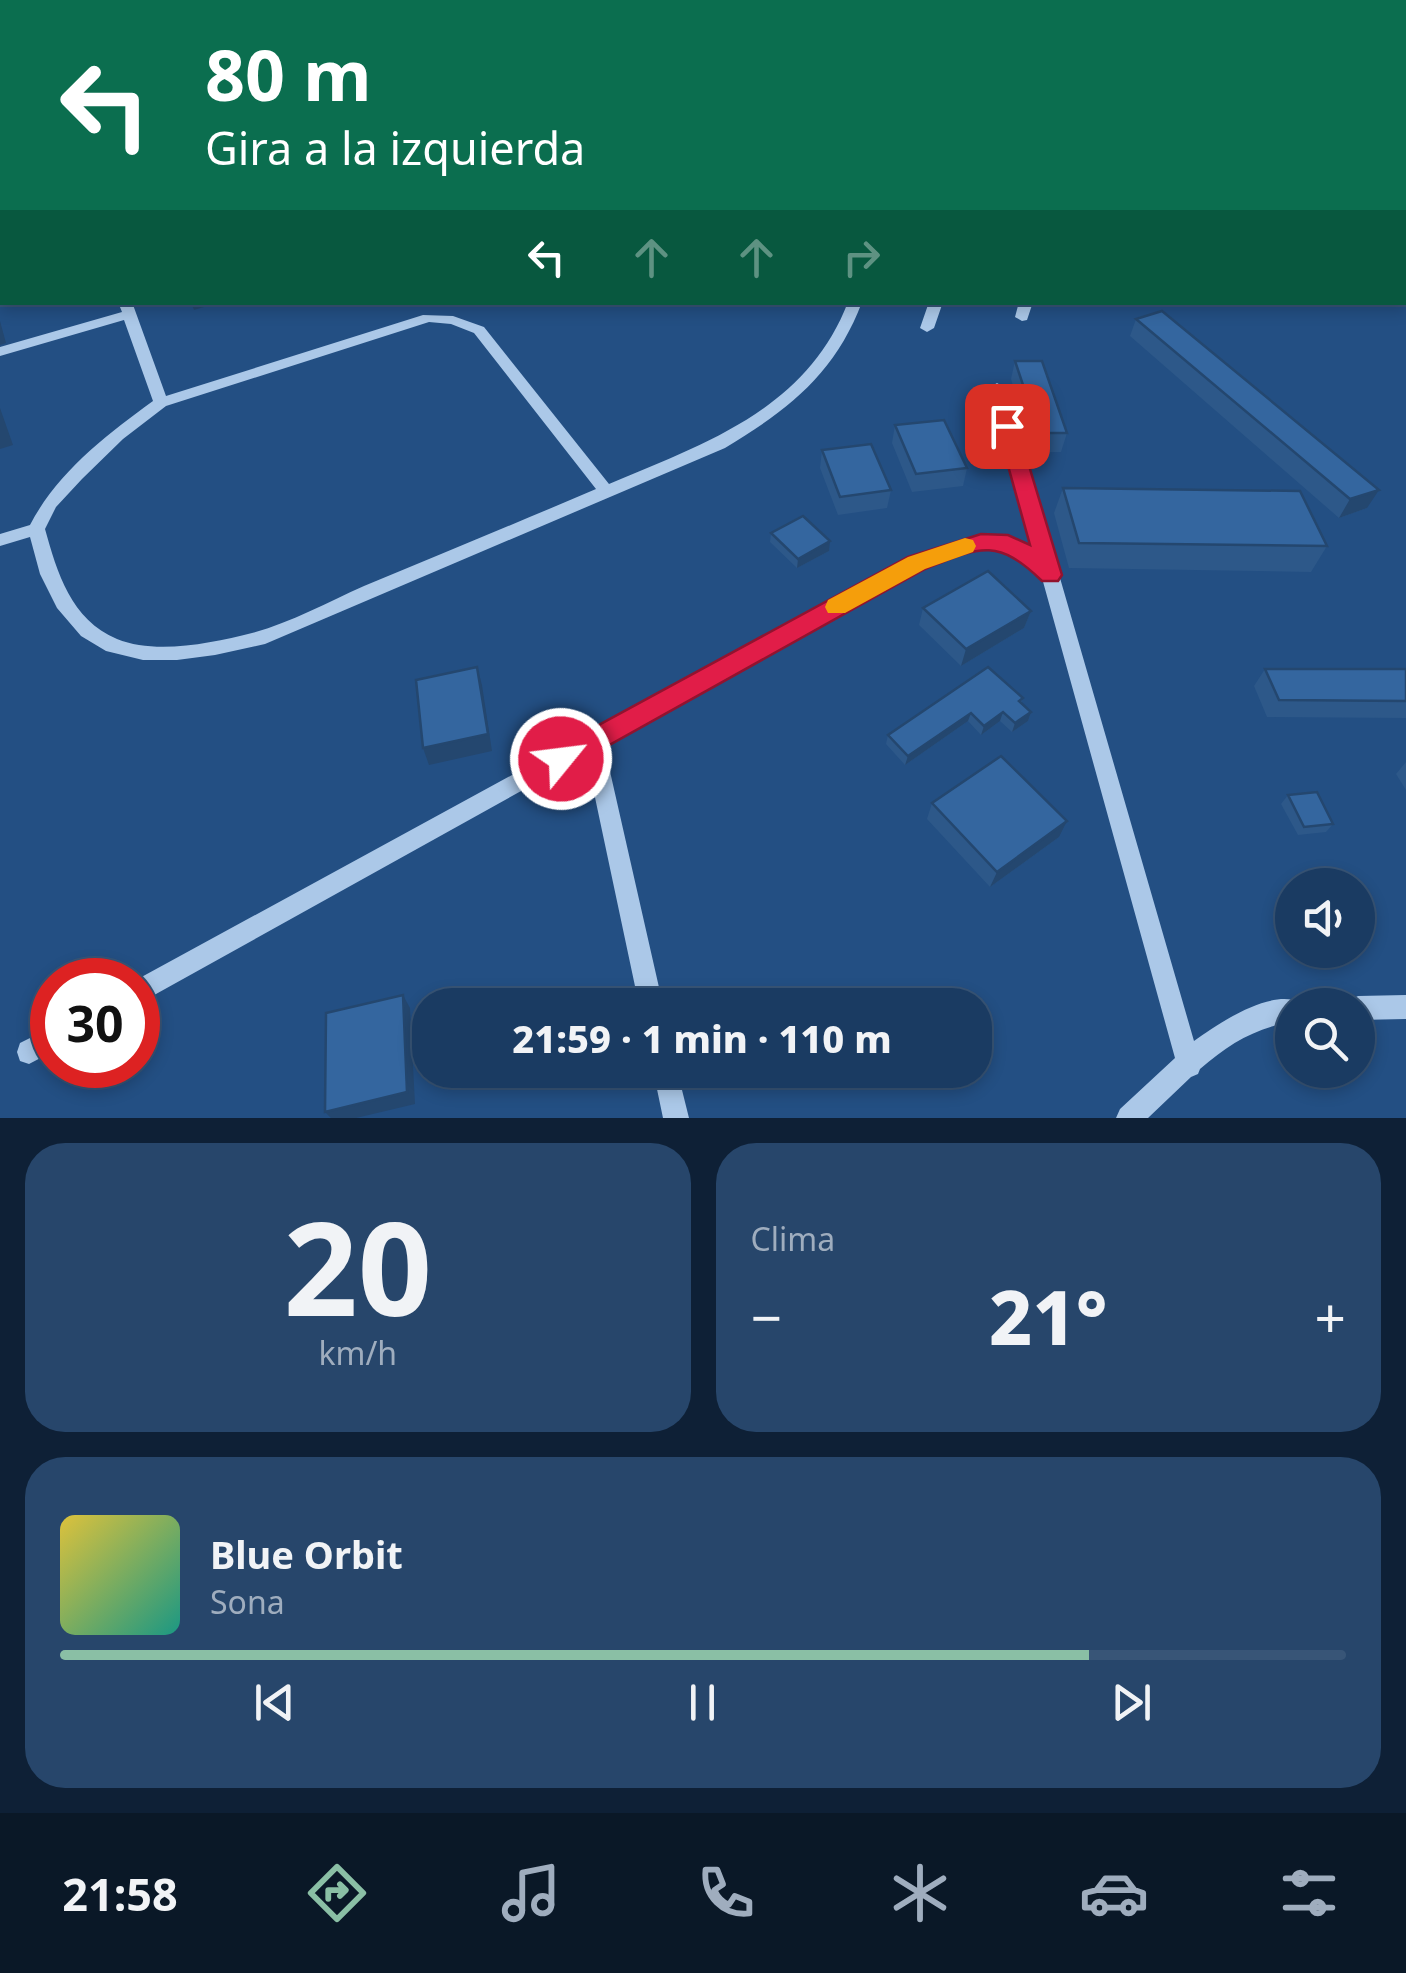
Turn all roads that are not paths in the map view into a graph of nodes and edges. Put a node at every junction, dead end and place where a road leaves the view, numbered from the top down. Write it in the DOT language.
graph roads {
  1 [pos="854,305"];
  2 [pos="935,305"];
  3 [pos="127,308"];
  4 [pos="927,328"];
  5 [pos="0,352"];
  6 [pos="996,388"];
  7 [pos="161,403"];
  8 [pos="606,491"];
  9 [pos="36,529"];
  10 [pos="0,540"];
  11 [pos="1050,575"];
  12 [pos="593,741"];
  13 [pos="160,980"];
  14 [pos="647,988"];
  15 [pos="1406,1007"];
  16 [pos="1375,1008"];
  17 [pos="1275,1011"];
  18 [pos="1189,1065"];
  19 [pos="669,1088"];
  20 [pos="676,1118"];
  21 [pos="1128,1118"];
  1 -- 8 [label="street"];
  2 -- 4 [label="street"];
  3 -- 5 [label="street"];
  3 -- 7 [label="street"];
  6 -- 11 [label="street"];
  7 -- 8 [label="street"];
  7 -- 9 [label="street"];
  8 -- 9 [label="street"];
  9 -- 10 [label="street"];
  11 -- 12 [label="street"];
  11 -- 18 [label="street"];
  12 -- 13 [label="street"];
  12 -- 14 [label="street"];
  15 -- 16 [label="street"];
  17 -- 18 [label="street"];
  18 -- 21 [label="street"];
  19 -- 20 [label="street"];
}
